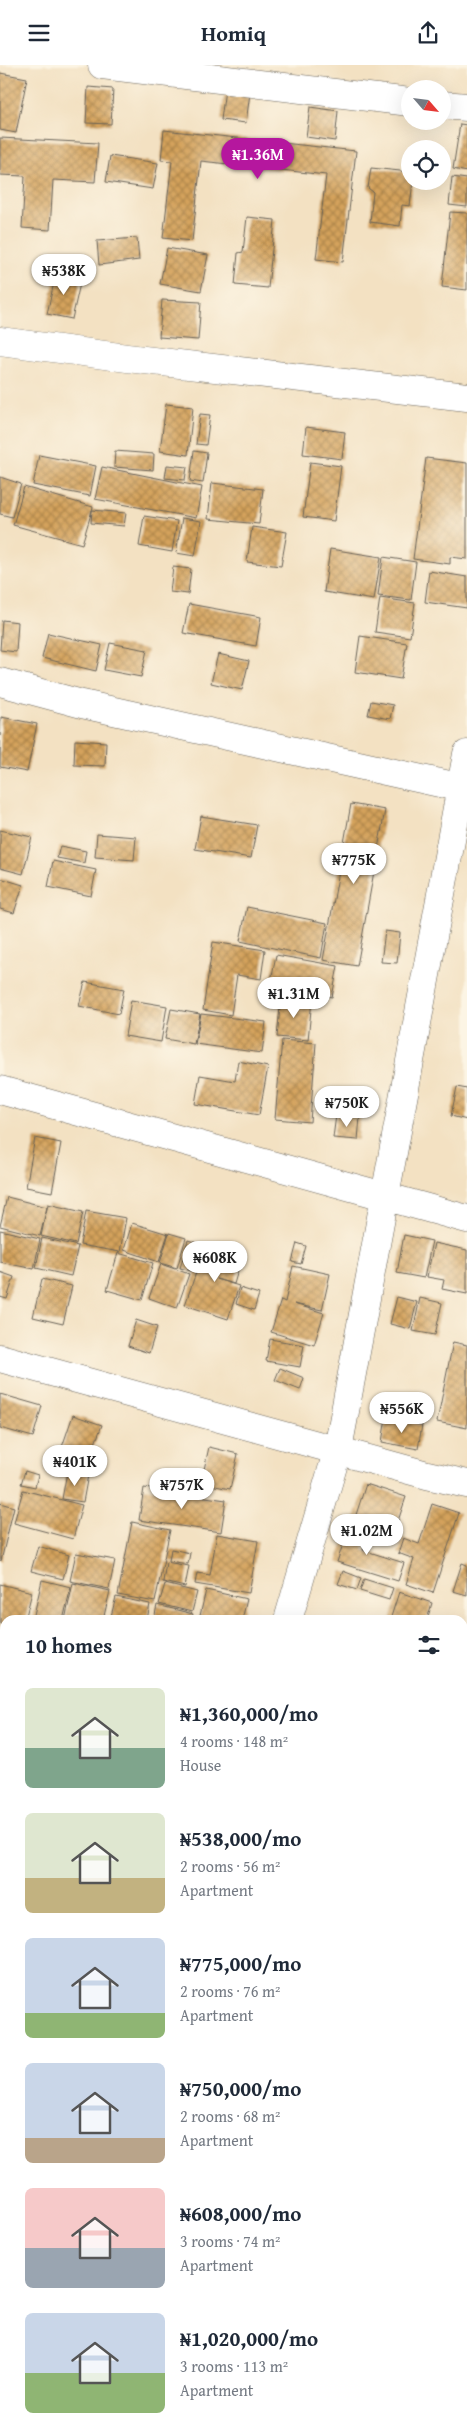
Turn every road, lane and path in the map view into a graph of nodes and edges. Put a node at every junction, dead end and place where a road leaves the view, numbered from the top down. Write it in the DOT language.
graph roads {
  1 [pos="102,65"];
  2 [pos="401,101"];
  3 [pos="451,106"];
  4 [pos="467,107"];
  5 [pos="0,341"];
  6 [pos="467,397"];
  7 [pos="0,683"];
  8 [pos="467,754"];
  9 [pos="464,789"];
  10 [pos="0,1090"];
  11 [pos="386,1195"];
  12 [pos="467,1219"];
  13 [pos="0,1358"];
  14 [pos="338,1449"];
  15 [pos="467,1484"];
  16 [pos="289,1615"];
  1 -- 2 [label="street"];
  3 -- 4 [label="street"];
  5 -- 6 [label="street"];
  7 -- 9 [label="street"];
  8 -- 9 [label="street"];
  9 -- 11 [label="street"];
  10 -- 11 [label="street"];
  11 -- 12 [label="street"];
  11 -- 14 [label="street"];
  13 -- 14 [label="street"];
  14 -- 15 [label="street"];
  14 -- 16 [label="street"];
}
